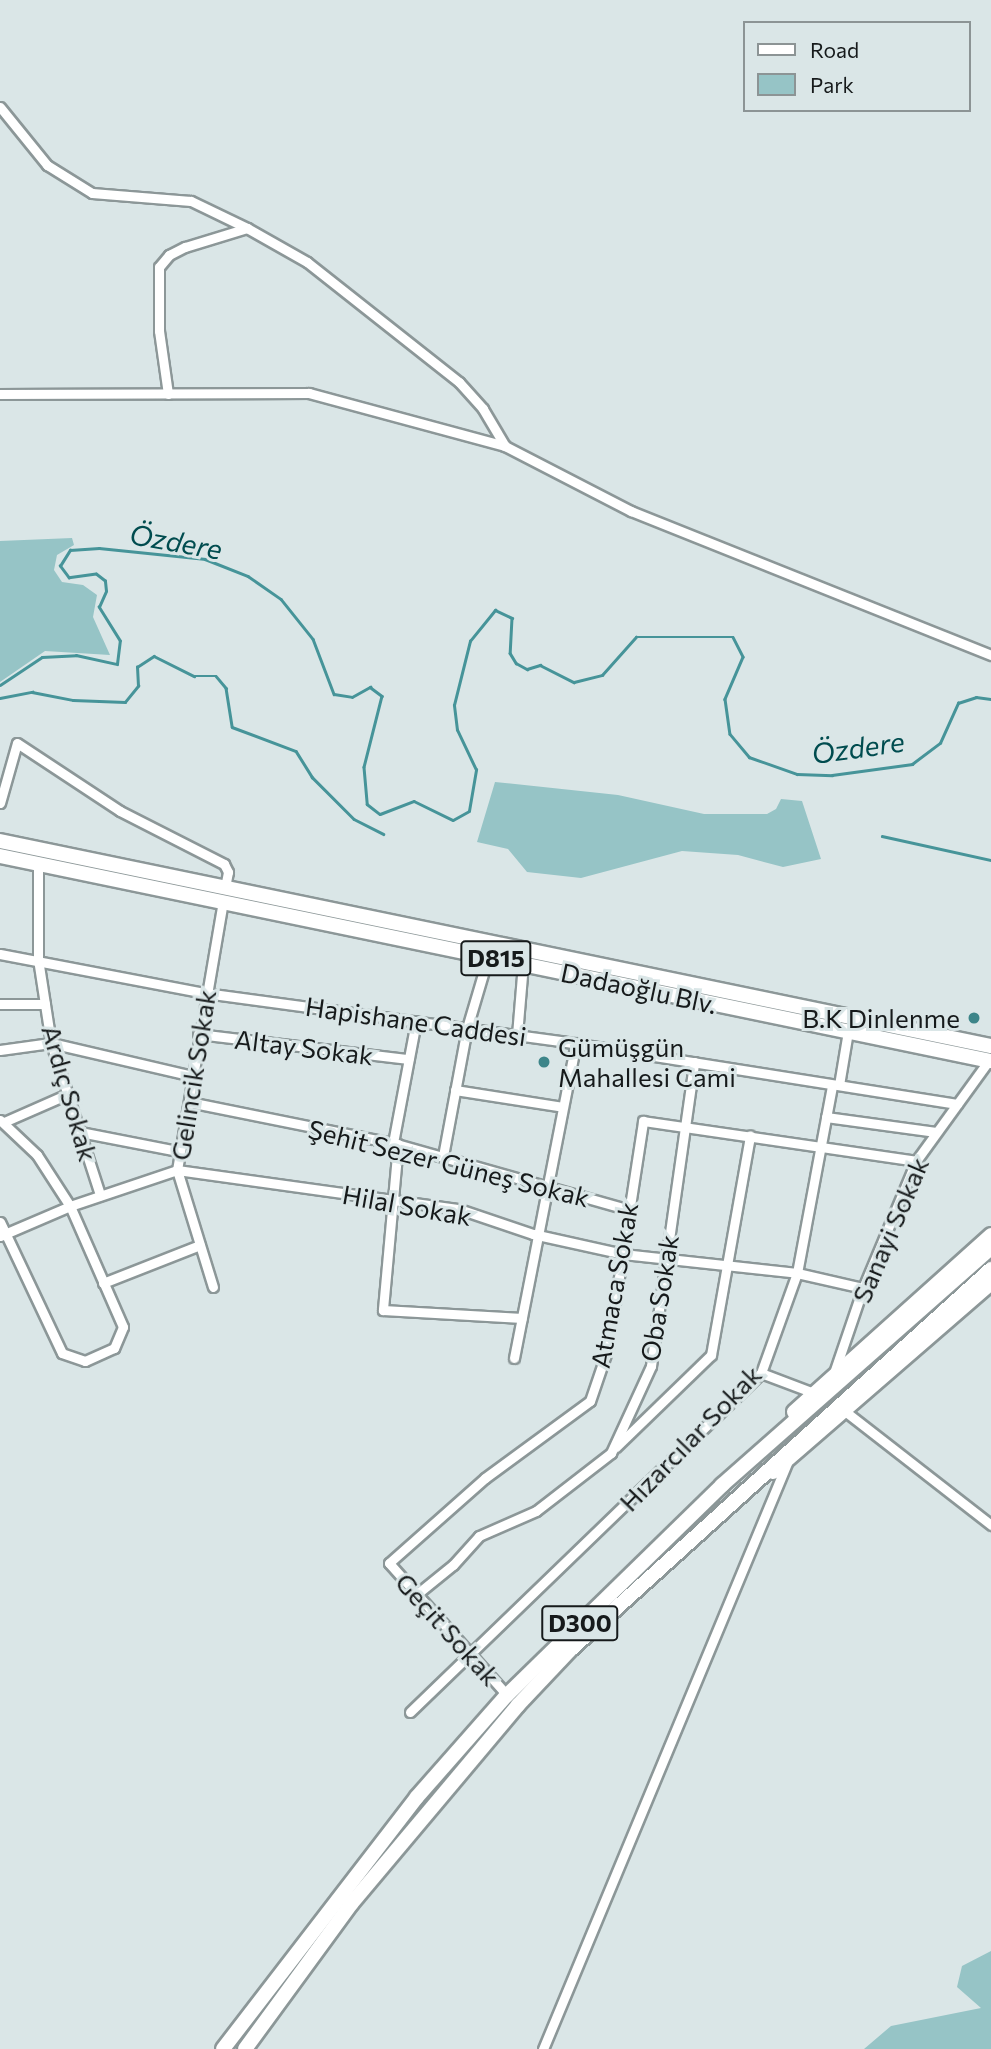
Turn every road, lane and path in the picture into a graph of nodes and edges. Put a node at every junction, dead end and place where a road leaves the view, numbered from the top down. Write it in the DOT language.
graph roads {
  1 [pos="0,107"];
  2 [pos="247,228"];
  3 [pos="0,394"];
  4 [pos="168,394"];
  5 [pos="505,446"];
  6 [pos="991,654"];
  7 [pos="0,803"];
  8 [pos="0,841"];
  9 [pos="0,856"];
  10 [pos="38,864"];
  11 [pos="224,895"];
  12 [pos="0,954"];
  13 [pos="488,957"];
  14 [pos="38,959"];
  15 [pos="523,964"];
  16 [pos="205,993"];
  17 [pos="0,1004"];
  18 [pos="45,1004"];
  19 [pos="416,1021"];
  20 [pos="467,1028"];
  21 [pos="848,1031"];
  22 [pos="198,1034"];
  23 [pos="517,1035"];
  24 [pos="51,1043"];
  25 [pos="576,1044"];
  26 [pos="0,1050"];
  27 [pos="990,1056"];
  28 [pos="409,1059"];
  29 [pos="694,1062"];
  30 [pos="193,1076"];
  31 [pos="835,1085"];
  32 [pos="455,1090"];
  33 [pos="68,1094"];
  34 [pos="188,1102"];
  35 [pos="957,1104"];
  36 [pos="564,1107"];
  37 [pos="826,1117"];
  38 [pos="2,1121"];
  39 [pos="685,1126"];
  40 [pos="80,1132"];
  41 [pos="936,1132"];
  42 [pos="750,1135"];
  43 [pos="396,1143"];
  44 [pos="820,1148"];
  45 [pos="178,1151"];
  46 [pos="443,1156"];
  47 [pos="916,1161"];
  48 [pos="177,1170"];
  49 [pos="548,1188"];
  50 [pos="100,1195"];
  51 [pos="390,1200"];
  52 [pos="70,1206"];
  53 [pos="628,1209"];
  54 [pos="0,1222"];
  55 [pos="3,1235"];
  56 [pos="538,1235"];
  57 [pos="991,1235"];
  58 [pos="200,1245"];
  59 [pos="991,1248"];
  60 [pos="623,1254"];
  61 [pos="666,1259"];
  62 [pos="727,1265"];
  63 [pos="991,1269"];
  64 [pos="797,1273"];
  65 [pos="103,1283"];
  66 [pos="991,1283"];
  67 [pos="213,1287"];
  68 [pos="863,1288"];
  69 [pos="522,1318"];
  70 [pos="514,1358"];
  71 [pos="761,1373"];
  72 [pos="834,1375"];
  73 [pos="814,1393"];
  74 [pos="846,1412"];
  75 [pos="611,1453"];
  76 [pos="787,1463"];
  77 [pos="722,1485"];
  78 [pos="752,1487"];
  79 [pos="991,1525"];
  80 [pos="389,1563"];
  81 [pos="417,1594"];
  82 [pos="472,1656"];
  83 [pos="507,1695"];
  84 [pos="410,1712"];
  85 [pos="223,2049"];
  86 [pos="245,2049"];
  87 [pos="543,2049"];
  1 -- 2 [label="street"];
  2 -- 4 [label="street"];
  2 -- 5 [label="street"];
  3 -- 4 [label="street"];
  4 -- 5 [label="street"];
  5 -- 6 [label="street"];
  7 -- 11 [label="street"];
  8 -- 11 [label="highway, Dadaoğlu Blv. / D815"];
  9 -- 10 [label="highway, Dadaoğlu Blv. / D815"];
  10 -- 11 [label="highway, Dadaoğlu Blv. / D815"];
  10 -- 14 [label="street, Ardıç Sokak"];
  11 -- 13 [label="highway, Dadaoğlu Blv. / D815"];
  11 -- 16 [label="street, Gelincik Sokak"];
  11 -- 27 [label="highway, Dadaoğlu Blv. / D815"];
  12 -- 14 [label="street, Hapishane Caddesi"];
  13 -- 15 [label="highway, Dadaoğlu Blv. / D815"];
  13 -- 20 [label="street"];
  14 -- 16 [label="street, Hapishane Caddesi"];
  14 -- 18 [label="street, Ardıç Sokak"];
  15 -- 21 [label="highway, Dadaoğlu Blv. / D815"];
  15 -- 23 [label="street"];
  16 -- 19 [label="street, Hapishane Caddesi"];
  16 -- 22 [label="street, Gelincik Sokak"];
  17 -- 18 [label="street"];
  18 -- 24 [label="street, Ardıç Sokak"];
  19 -- 20 [label="street, Hapishane Caddesi"];
  19 -- 28 [label="street"];
  20 -- 23 [label="street, Hapishane Caddesi"];
  20 -- 32 [label="street"];
  21 -- 27 [label="highway, Dadaoğlu Blv. / D815"];
  21 -- 31 [label="street, Hızarcılar Sokak"];
  22 -- 28 [label="street, Altay Sokak"];
  22 -- 30 [label="street, Gelincik Sokak"];
  23 -- 25 [label="street, Hapishane Caddesi"];
  24 -- 26 [label="street"];
  24 -- 30 [label="street"];
  24 -- 33 [label="street, Ardıç Sokak"];
  25 -- 29 [label="street, Hapishane Caddesi"];
  25 -- 36 [label="street"];
  27 -- 35 [label="street, Sanayi Sokak"];
  28 -- 43 [label="street"];
  29 -- 31 [label="street, Hapishane Caddesi"];
  29 -- 39 [label="street, Oba Sokak"];
  30 -- 34 [label="street, Gelincik Sokak"];
  31 -- 35 [label="street, Hapishane Caddesi"];
  31 -- 37 [label="street, Hızarcılar Sokak"];
  32 -- 36 [label="street"];
  32 -- 46 [label="street"];
  33 -- 38 [label="street"];
  33 -- 40 [label="street, Ardıç Sokak"];
  34 -- 43 [label="street, Şehit Sezer Güneş Sokak"];
  34 -- 45 [label="street, Gelincik Sokak"];
  35 -- 41 [label="street, Sanayi Sokak"];
  36 -- 49 [label="street"];
  37 -- 41 [label="street"];
  37 -- 44 [label="street, Hızarcılar Sokak"];
  38 -- 52 [label="street"];
  39 -- 42 [label="street"];
  39 -- 53 [label="street, Atmaca Sokak"];
  39 -- 61 [label="street, Oba Sokak"];
  40 -- 45 [label="street"];
  40 -- 50 [label="street, Ardıç Sokak"];
  41 -- 47 [label="street, Sanayi Sokak"];
  42 -- 44 [label="street"];
  42 -- 62 [label="street"];
  43 -- 46 [label="street, Şehit Sezer Güneş Sokak"];
  43 -- 51 [label="street"];
  44 -- 47 [label="street"];
  44 -- 64 [label="street, Hızarcılar Sokak"];
  45 -- 48 [label="street, Gelincik Sokak"];
  46 -- 49 [label="street, Şehit Sezer Güneş Sokak"];
  47 -- 68 [label="street, Sanayi Sokak"];
  48 -- 50 [label="street, Hilal Sokak"];
  48 -- 51 [label="street, Hilal Sokak"];
  48 -- 58 [label="street, Gelincik Sokak"];
  49 -- 53 [label="street, Şehit Sezer Güneş Sokak"];
  49 -- 56 [label="street"];
  50 -- 52 [label="street, Hilal Sokak"];
  51 -- 56 [label="street, Hilal Sokak"];
  51 -- 69 [label="street"];
  52 -- 55 [label="street, Hilal Sokak"];
  52 -- 65 [label="street"];
  53 -- 60 [label="street, Atmaca Sokak"];
  54 -- 55 [label="street"];
  55 -- 65 [label="street"];
  56 -- 60 [label="street, Hilal Sokak"];
  56 -- 69 [label="street"];
  57 -- 72 [label="highway"];
  58 -- 65 [label="street"];
  58 -- 67 [label="street, Gelincik Sokak"];
  59 -- 77 [label="highway, D300"];
  60 -- 61 [label="street, Hilal Sokak"];
  60 -- 80 [label="street, Atmaca Sokak"];
  61 -- 62 [label="street, Hilal Sokak"];
  61 -- 75 [label="street, Oba Sokak"];
  62 -- 64 [label="street, Hilal Sokak"];
  62 -- 75 [label="street"];
  63 -- 78 [label="highway, D300"];
  64 -- 68 [label="street, Hilal Sokak"];
  64 -- 71 [label="street, Hızarcılar Sokak"];
  66 -- 74 [label="highway"];
  68 -- 72 [label="street, Sanayi Sokak"];
  69 -- 70 [label="street"];
  71 -- 73 [label="street"];
  71 -- 82 [label="street, Hızarcılar Sokak"];
  72 -- 73 [label="highway"];
  73 -- 77 [label="highway"];
  74 -- 76 [label="highway"];
  74 -- 79 [label="street"];
  75 -- 81 [label="street, Oba Sokak"];
  76 -- 78 [label="highway"];
  76 -- 87 [label="street"];
  77 -- 83 [label="highway, D300"];
  78 -- 86 [label="highway, D300"];
  80 -- 81 [label="street, Geçit Sokak"];
  81 -- 82 [label="street, Geçit Sokak"];
  82 -- 83 [label="street, Geçit Sokak"];
  82 -- 84 [label="street, Hızarcılar Sokak"];
  83 -- 85 [label="highway, D300"];
}
